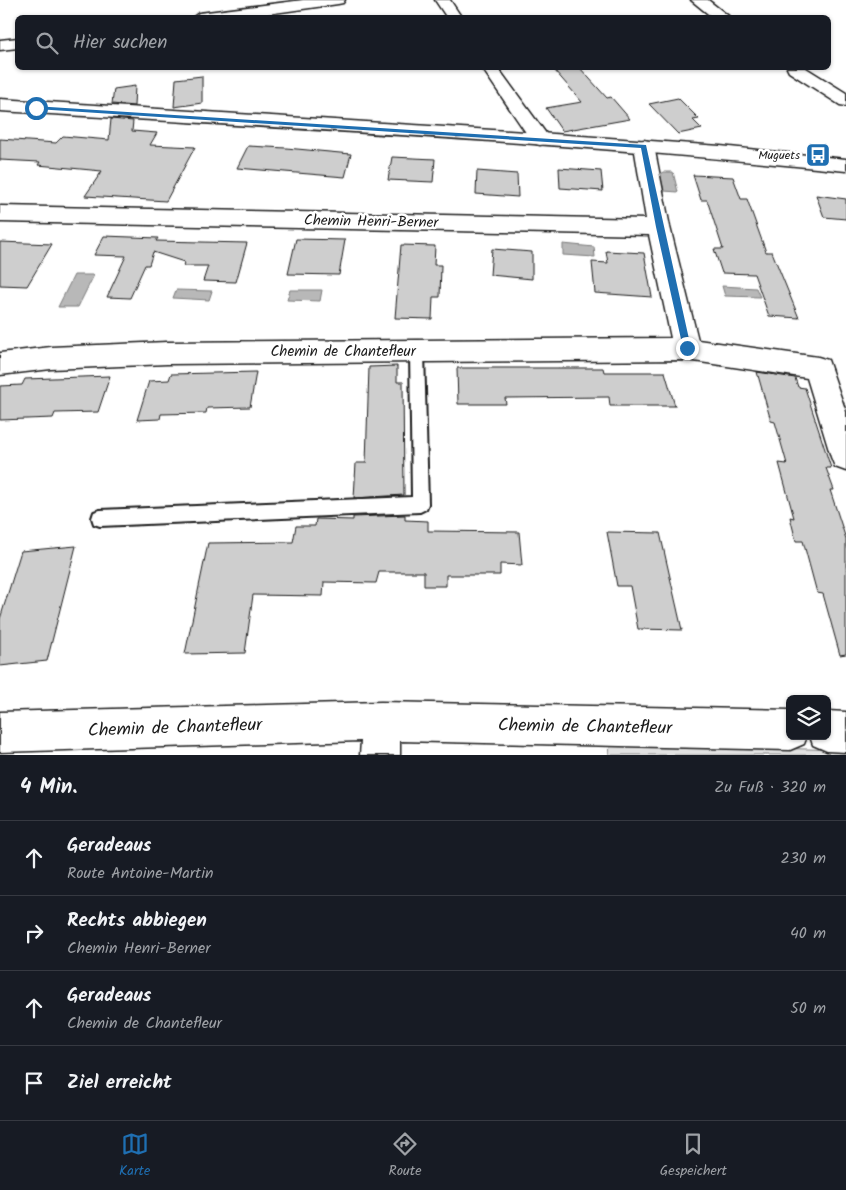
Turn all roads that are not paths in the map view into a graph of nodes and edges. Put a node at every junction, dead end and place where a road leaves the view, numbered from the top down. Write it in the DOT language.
graph roads {
  1 [pos="338,0"];
  2 [pos="442,0"];
  3 [pos="698,0"];
  4 [pos="222,15"];
  5 [pos="453,15"];
  6 [pos="720,15"];
  7 [pos="15,43"];
  8 [pos="0,45"];
  9 [pos="491,70"];
  10 [pos="799,70"];
  11 [pos="846,101"];
  12 [pos="0,105"];
  13 [pos="540,139"];
  14 [pos="644,146"];
  15 [pos="846,165"];
  16 [pos="0,214"];
  17 [pos="659,227"];
  18 [pos="687,348"];
  19 [pos="417,351"];
  20 [pos="0,364"];
  21 [pos="846,457"];
  22 [pos="100,518"];
  23 [pos="786,730"];
  24 [pos="831,731"];
  25 [pos="0,732"];
  26 [pos="846,732"];
  27 [pos="380,738"];
  1 -- 4 [label="street"];
  2 -- 5 [label="street"];
  3 -- 6 [label="street"];
  7 -- 8 [label="street"];
  9 -- 13 [label="street"];
  10 -- 11 [label="street"];
  12 -- 13 [label="street"];
  13 -- 14 [label="street"];
  14 -- 15 [label="street"];
  14 -- 17 [label="street"];
  16 -- 17 [label="street, Chemin Henri-Berner"];
  17 -- 18 [label="street"];
  18 -- 19 [label="street, Chemin de Chantefleur"];
  18 -- 21 [label="street, Chemin de Chantefleur"];
  19 -- 20 [label="street, Chemin de Chantefleur"];
  19 -- 22 [label="lane"];
  23 -- 27 [label="street, Chemin de Chantefleur"];
  24 -- 26 [label="street"];
  25 -- 27 [label="street, Chemin de Chantefleur"];
}
